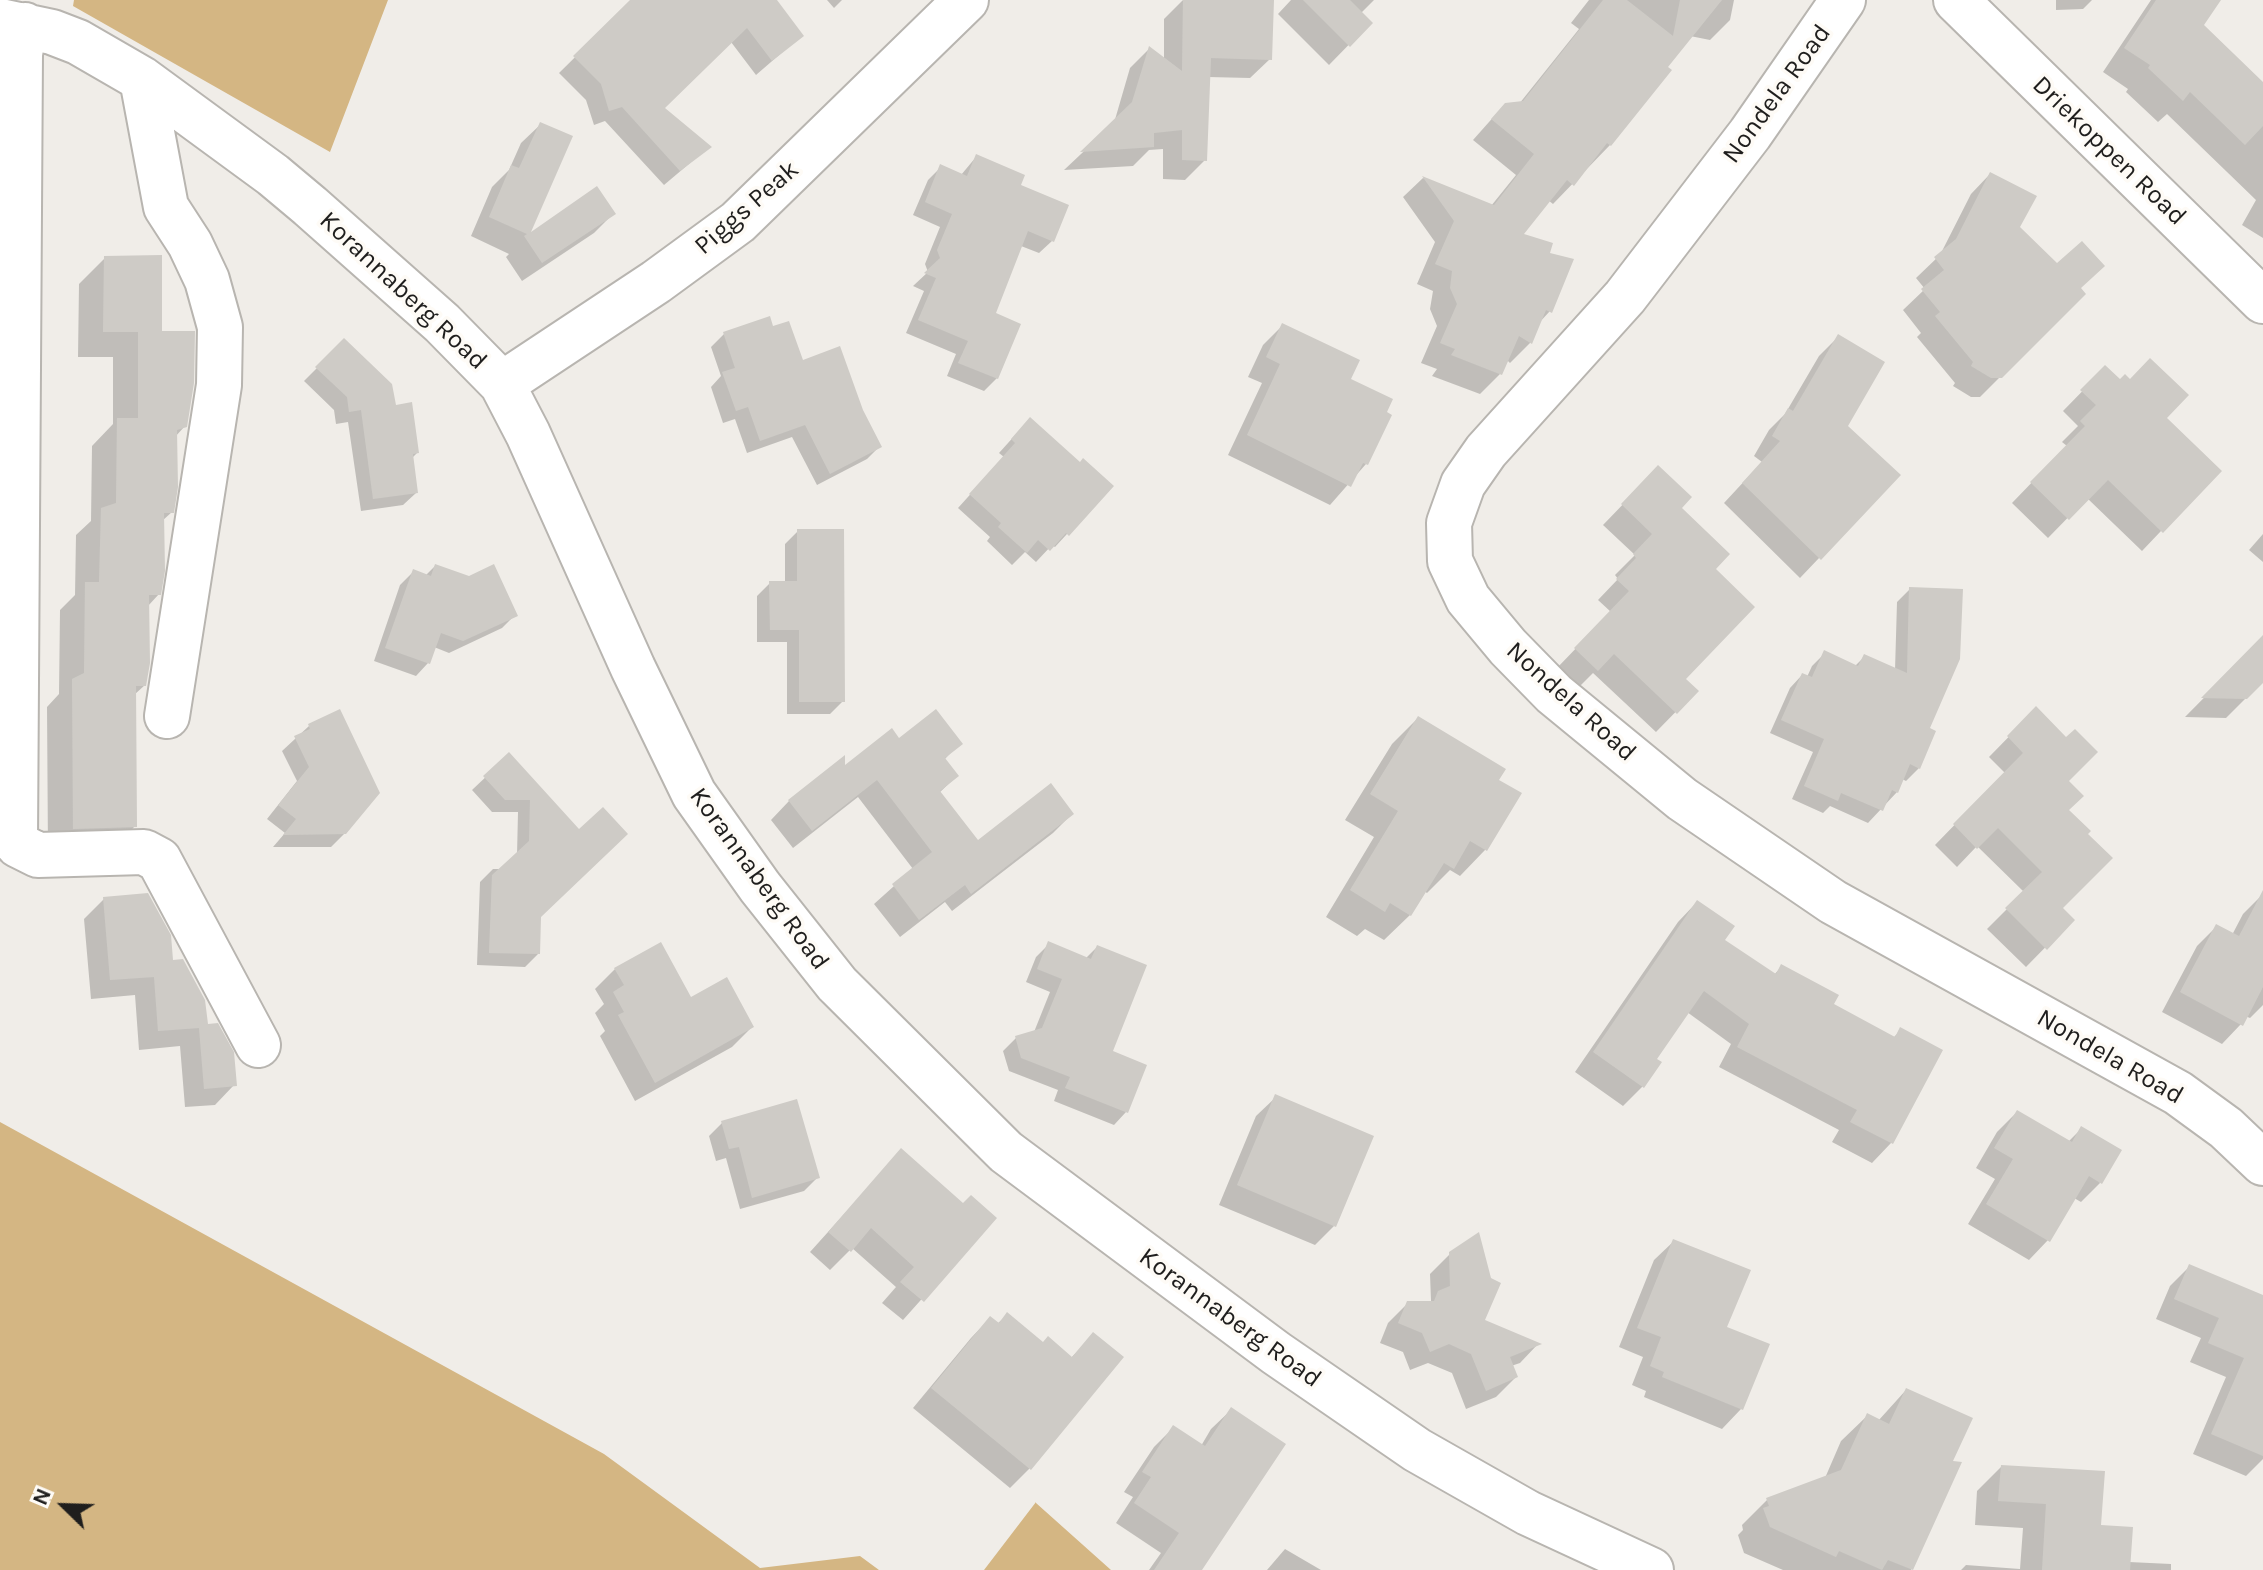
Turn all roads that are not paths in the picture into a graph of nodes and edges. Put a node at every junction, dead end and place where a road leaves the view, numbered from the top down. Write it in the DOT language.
graph roads {
  1 [pos="966,0"];
  2 [pos="1843,0"];
  3 [pos="1956,0"];
  4 [pos="13,23"];
  5 [pos="142,79"];
  6 [pos="2263,301"];
  7 [pos="502,384"];
  8 [pos="167,716"];
  9 [pos="258,1045"];
  10 [pos="2263,1163"];
  11 [pos="1651,1570"];
  1 -- 7 [label="street, Piggs Peak"];
  2 -- 10 [label="street, Nondela Road"];
  3 -- 6 [label="street, Driekoppen Road"];
  4 -- 5 [label="street, Korannaberg Road"];
  4 -- 9 [label="street"];
  5 -- 7 [label="street, Korannaberg Road"];
  5 -- 8 [label="street"];
  7 -- 11 [label="street, Korannaberg Road"];
}
